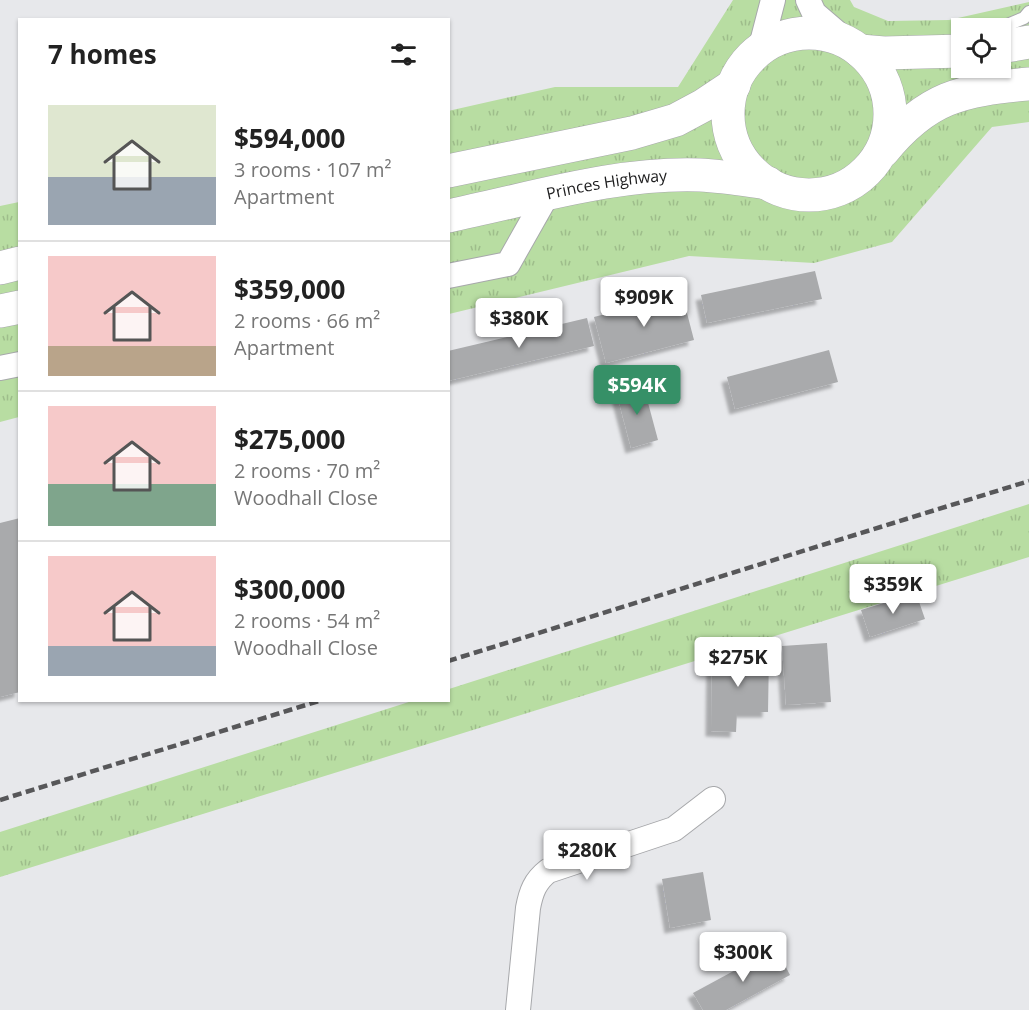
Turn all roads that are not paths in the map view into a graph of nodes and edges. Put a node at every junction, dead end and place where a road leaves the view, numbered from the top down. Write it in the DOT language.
graph roads {
  1 [pos="774,0"];
  2 [pos="808,0"];
  3 [pos="1029,12"];
  4 [pos="1011,23"];
  5 [pos="1029,42"];
  6 [pos="1011,45"];
  7 [pos="854,47"];
  8 [pos="760,50"];
  9 [pos="951,50"];
  10 [pos="1029,84"];
  11 [pos="734,85"];
  12 [pos="878,157"];
  13 [pos="450,171"];
  14 [pos="768,183"];
  15 [pos="547,195"];
  16 [pos="450,216"];
  17 [pos="18,264"];
  18 [pos="0,268"];
  19 [pos="450,276"];
  20 [pos="18,307"];
  21 [pos="0,311"];
  22 [pos="18,364"];
  23 [pos="0,368"];
  24 [pos="713,799"];
  25 [pos="518,1010"];
  1 -- 8 [label="street"];
  2 -- 7 [label="street"];
  3 -- 4 [label="lane"];
  5 -- 6 [label="highway"];
  7 -- 8 [label="highway"];
  7 -- 9 [label="highway"];
  7 -- 12 [label="highway"];
  8 -- 11 [label="highway"];
  10 -- 12 [label="highway"];
  11 -- 13 [label="highway"];
  11 -- 14 [label="highway"];
  12 -- 14 [label="highway"];
  14 -- 15 [label="highway, Princes Highway"];
  15 -- 16 [label="highway, Princes Highway"];
  15 -- 19 [label="street"];
  17 -- 18 [label="highway"];
  20 -- 21 [label="highway"];
  22 -- 23 [label="street"];
  24 -- 25 [label="street"];
}
